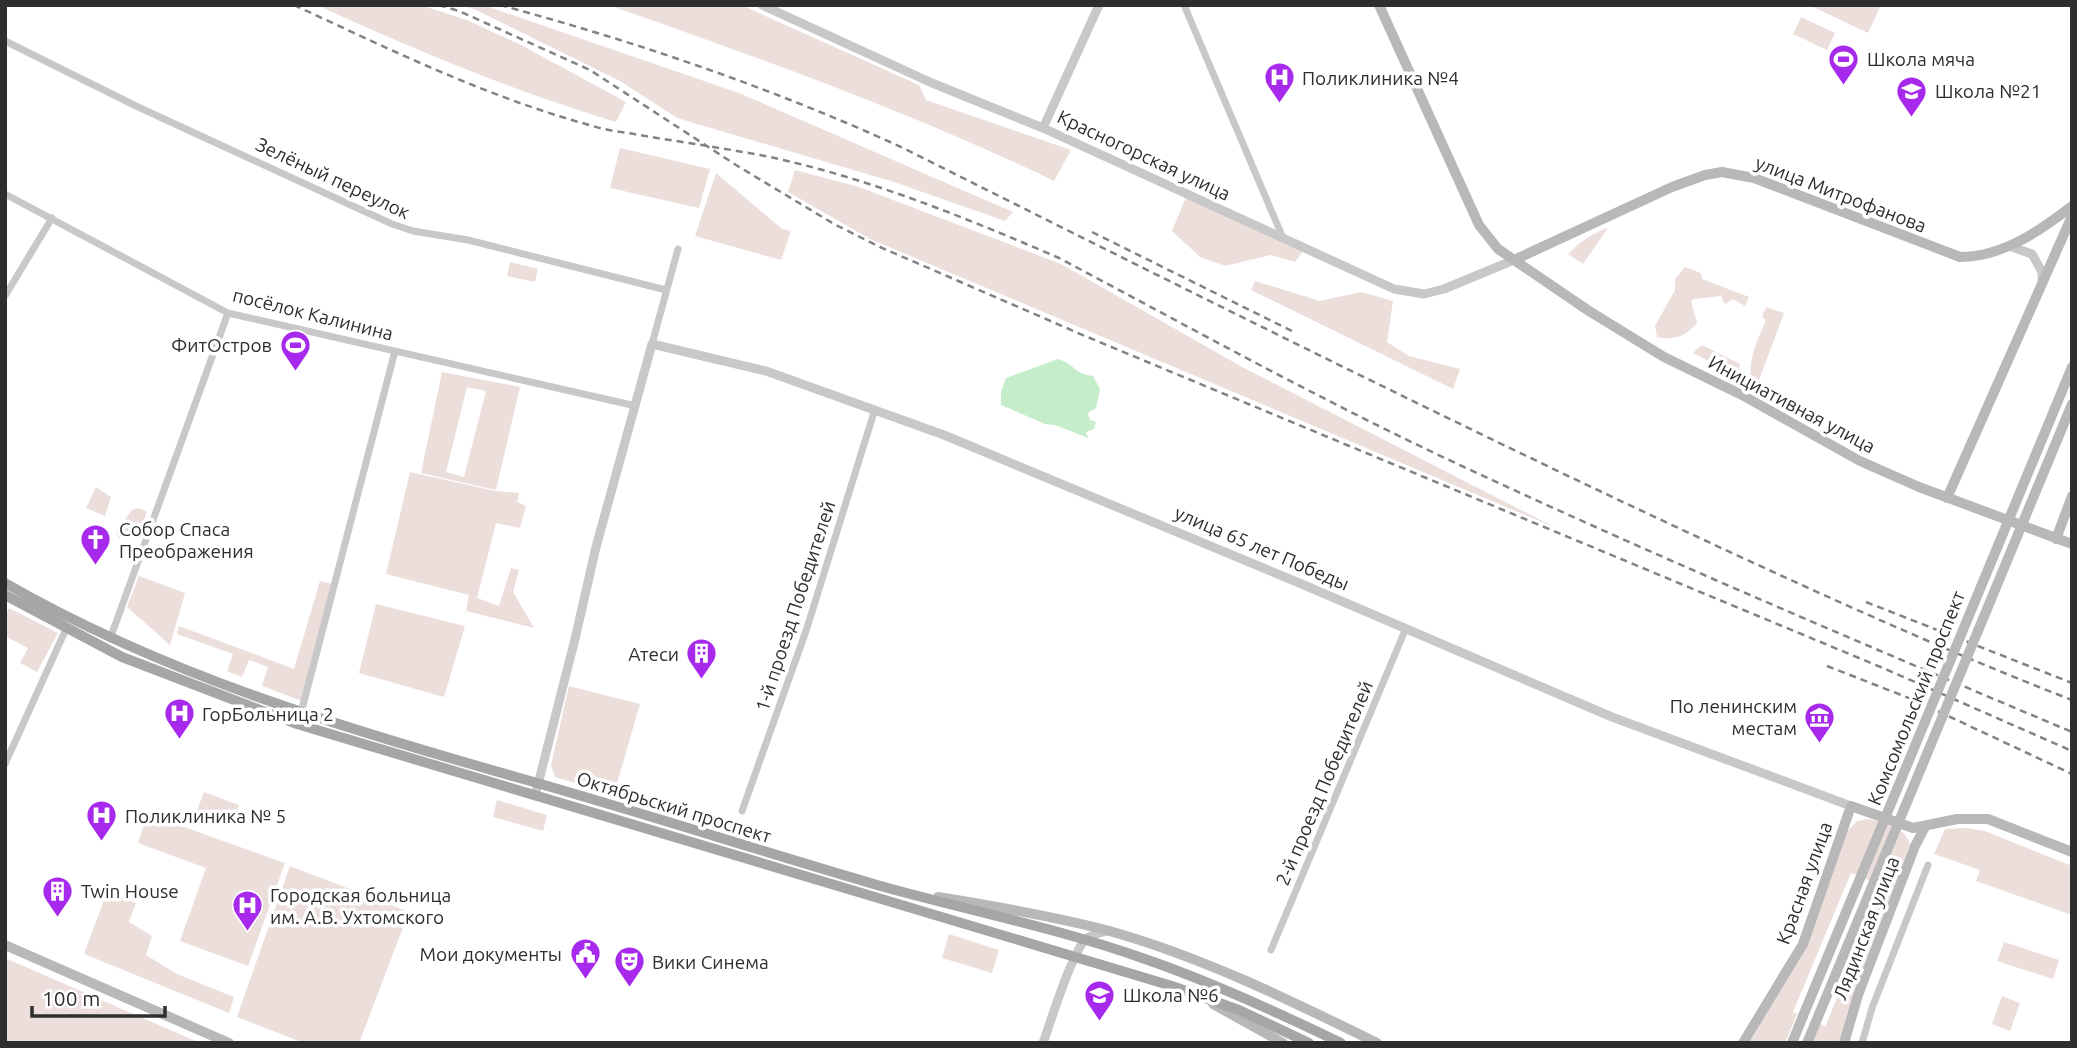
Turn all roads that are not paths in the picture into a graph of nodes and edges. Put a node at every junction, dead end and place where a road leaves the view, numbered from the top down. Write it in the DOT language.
graph roads {
  1 [pos="762,5"];
  2 [pos="1099,5"];
  3 [pos="1184,5"];
  4 [pos="1380,5"];
  5 [pos="5,41"];
  6 [pos="1043,128"];
  7 [pos="5,194"];
  8 [pos="2072,206"];
  9 [pos="2072,216"];
  10 [pos="52,218"];
  11 [pos="1283,238"];
  12 [pos="2009,246"];
  13 [pos="678,248"];
  14 [pos="1514,260"];
  15 [pos="2042,281"];
  16 [pos="666,290"];
  17 [pos="5,296"];
  18 [pos="228,313"];
  19 [pos="652,344"];
  20 [pos="395,351"];
  21 [pos="2072,367"];
  22 [pos="2072,404"];
  23 [pos="636,406"];
  24 [pos="875,409"];
  25 [pos="2072,496"];
  26 [pos="1947,498"];
  27 [pos="2056,539"];
  28 [pos="2072,544"];
  29 [pos="5,583"];
  30 [pos="5,595"];
  31 [pos="1406,628"];
  32 [pos="66,629"];
  33 [pos="110,639"];
  34 [pos="301,713"];
  35 [pos="5,764"];
  36 [pos="538,783"];
  37 [pos="535,796"];
  38 [pos="1851,806"];
  39 [pos="742,811"];
  40 [pos="1925,827"];
  41 [pos="2072,852"];
  42 [pos="1928,864"];
  43 [pos="894,890"];
  44 [pos="1107,931"];
  45 [pos="1084,941"];
  46 [pos="5,945"];
  47 [pos="1271,950"];
  48 [pos="1075,957"];
  49 [pos="1194,994"];
  50 [pos="229,1043"];
  51 [pos="1043,1043"];
  52 [pos="1283,1043"];
  53 [pos="1309,1043"];
  54 [pos="1341,1043"];
  55 [pos="1377,1043"];
  56 [pos="1743,1043"];
  57 [pos="1792,1043"];
  58 [pos="1807,1043"];
  59 [pos="1844,1043"];
  60 [pos="1862,1043"];
  1 -- 6 [label="street, Красногорская улица"];
  2 -- 6 [label="street"];
  3 -- 11 [label="street"];
  4 -- 14 [label="main road"];
  5 -- 16 [label="street, Зелёный переулок"];
  6 -- 11 [label="street, Красногорская улица"];
  7 -- 10 [label="street, посёлок Калинина"];
  8 -- 12 [label="main road, улица Митрофанова"];
  9 -- 15 [label="main road"];
  10 -- 17 [label="street"];
  10 -- 18 [label="street, посёлок Калинина"];
  11 -- 14 [label="street, Красногорская улица"];
  12 -- 14 [label="main road, улица Митрофанова"];
  12 -- 15 [label="street"];
  13 -- 16 [label="street"];
  14 -- 26 [label="main road, Инициативная улица"];
  15 -- 26 [label="main road"];
  16 -- 19 [label="street"];
  18 -- 20 [label="street, посёлок Калинина"];
  18 -- 33 [label="street"];
  19 -- 23 [label="street"];
  19 -- 24 [label="street, улица 65 лет Победы"];
  20 -- 23 [label="street, посёлок Калинина"];
  20 -- 34 [label="street"];
  21 -- 57 [label="main road, Комсомольский проспект, bridge"];
  22 -- 58 [label="main road, Комсомольский проспект, bridge"];
  23 -- 36 [label="street"];
  24 -- 31 [label="street, улица 65 лет Победы"];
  24 -- 39 [label="street, 1-й проезд Победителей"];
  25 -- 27 [label="main road"];
  26 -- 27 [label="main road, Инициативная улица"];
  27 -- 28 [label="main road, Инициативная улица"];
  29 -- 33 [label="main road, Октябрьский проспект"];
  30 -- 32 [label="main road, Октябрьский проспект"];
  31 -- 38 [label="street, улица 65 лет Победы"];
  31 -- 47 [label="street, 2-й проезд Победителей"];
  32 -- 35 [label="street"];
  32 -- 37 [label="main road, Октябрьский проспект"];
  33 -- 34 [label="main road, Октябрьский проспект"];
  34 -- 36 [label="main road, Октябрьский проспект"];
  36 -- 37 [label="street"];
  36 -- 43 [label="main road, Октябрьский проспект"];
  37 -- 48 [label="main road, Октябрьский проспект"];
  38 -- 40 [label="main road"];
  38 -- 56 [label="main road, Красная улица"];
  40 -- 41 [label="main road"];
  40 -- 59 [label="main road, Лядинская улица"];
  42 -- 60 [label="street, Лядинская улица"];
  43 -- 44 [label="main road"];
  43 -- 45 [label="main road, Октябрьский проспект"];
  44 -- 45 [label="street"];
  44 -- 55 [label="main road"];
  45 -- 48 [label="street"];
  45 -- 54 [label="main road, Октябрьский проспект"];
  46 -- 50 [label="main road"];
  48 -- 49 [label="main road, Октябрьский проспект"];
  48 -- 51 [label="street"];
  49 -- 52 [label="main road"];
  49 -- 53 [label="main road, Октябрьский проспект"];
}
